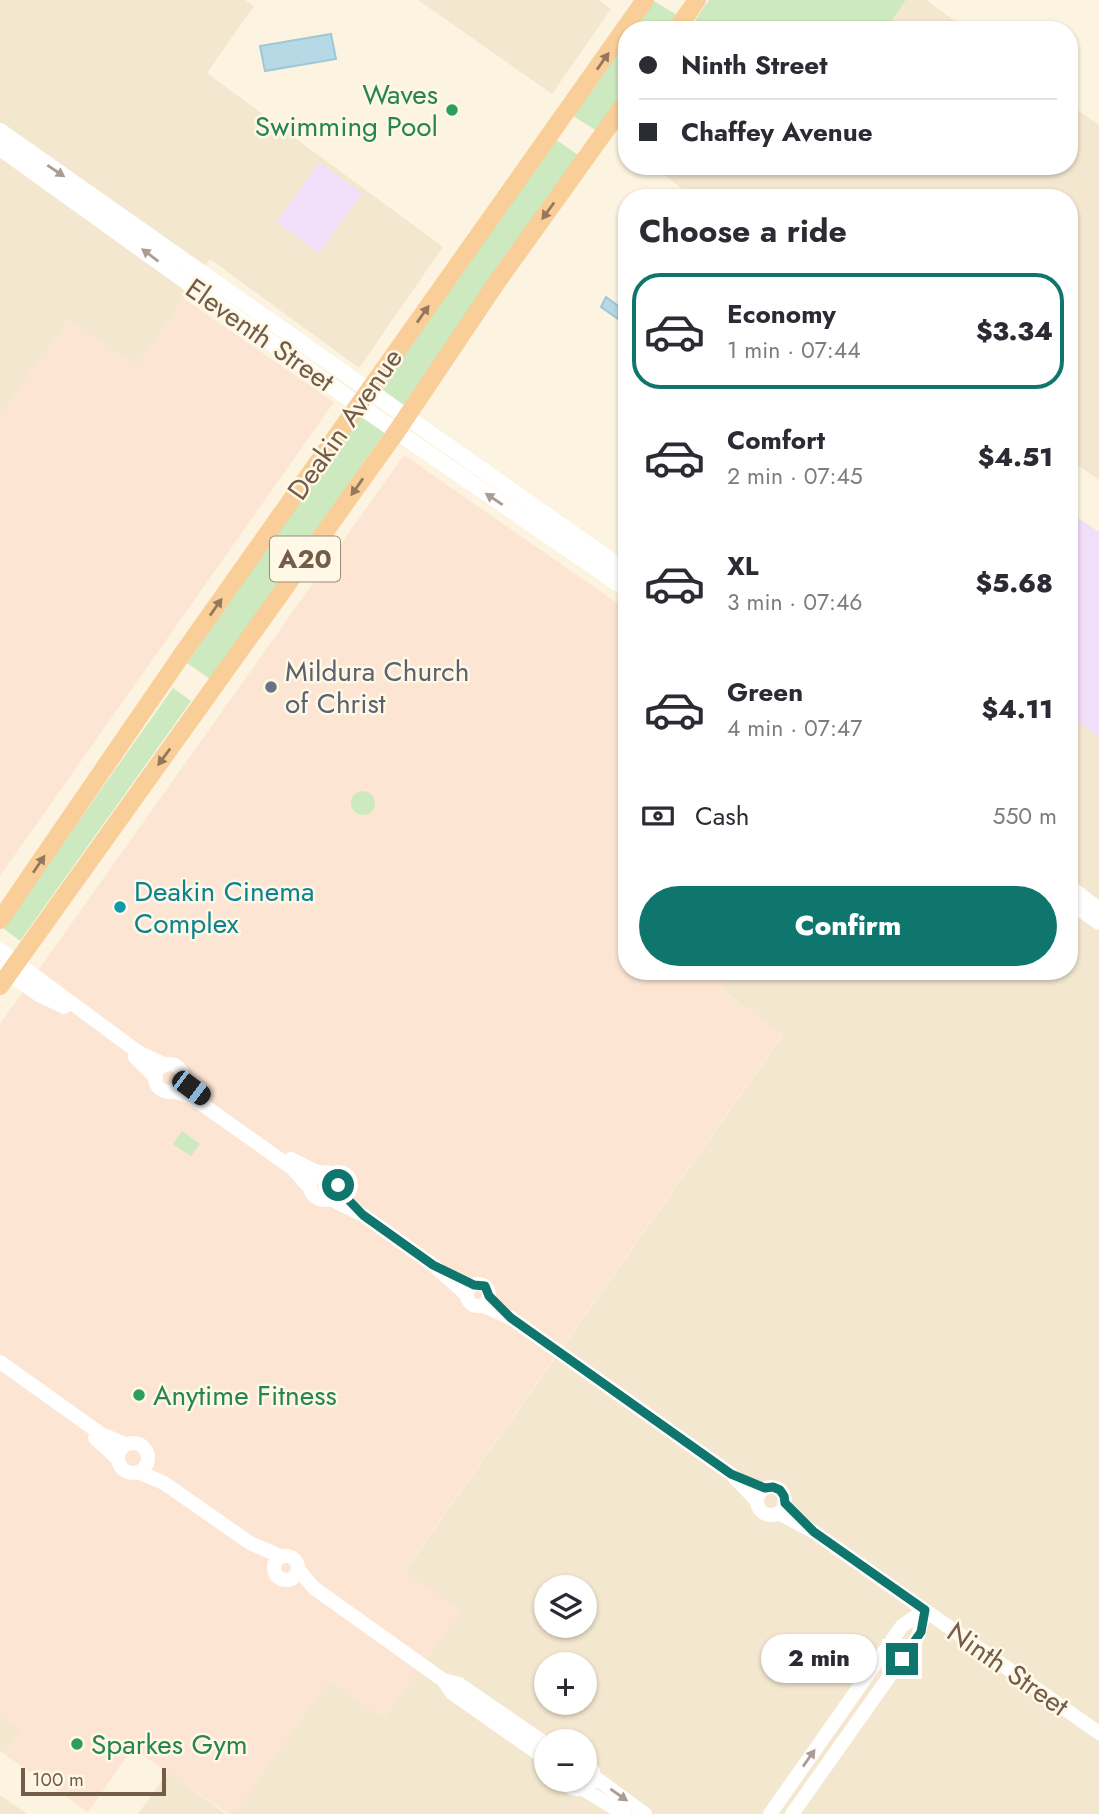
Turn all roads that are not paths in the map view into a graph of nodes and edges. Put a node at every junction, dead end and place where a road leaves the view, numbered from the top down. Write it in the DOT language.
graph roads {
  1 [pos="645,0"];
  2 [pos="697,0"];
  3 [pos="630,21"];
  4 [pos="682,21"];
  5 [pos="618,39"];
  6 [pos="618,113"];
  7 [pos="0,131"];
  8 [pos="0,148"];
  9 [pos="368,389"];
  10 [pos="358,405"];
  11 [pos="407,416"];
  12 [pos="397,431"];
  13 [pos="618,565"];
  14 [pos="618,583"];
  15 [pos="1078,894"];
  16 [pos="1078,907"];
  17 [pos="1099,910"];
  18 [pos="0,920"];
  19 [pos="1099,922"];
  20 [pos="0,950"];
  21 [pos="7,973"];
  22 [pos="166,1065"];
  23 [pos="156,1079"];
  24 [pos="183,1080"];
  25 [pos="172,1091"];
  26 [pos="318,1173"];
  27 [pos="309,1187"];
  28 [pos="334,1194"];
  29 [pos="0,1362"];
  30 [pos="0,1372"];
  31 [pos="125,1444"];
  32 [pos="117,1458"];
  33 [pos="148,1460"];
  34 [pos="138,1472"];
  35 [pos="731,1474"];
  36 [pos="164,1483"];
  37 [pos="765,1488"];
  38 [pos="756,1500"];
  39 [pos="782,1508"];
  40 [pos="278,1562"];
  41 [pos="294,1574"];
  42 [pos="925,1610"];
  43 [pos="443,1680"];
  44 [pos="855,1693"];
  45 [pos="870,1704"];
  46 [pos="1099,1733"];
  47 [pos="534,1736"];
  48 [pos="534,1751"];
  49 [pos="597,1779"];
  50 [pos="789,1786"];
  51 [pos="588,1792"];
  52 [pos="804,1797"];
  53 [pos="624,1814"];
  54 [pos="645,1814"];
  55 [pos="770,1814"];
  56 [pos="792,1814"];
  3 -- 1 [label="highway, Deakin Avenue / A20, one-way"];
  2 -- 4 [label="highway"];
  9 -- 5 [label="highway, Deakin Avenue / A20, one-way"];
  6 -- 11 [label="highway, Deakin Avenue / A20, one-way"];
  7 -- 9 [label="main road, Eleventh Street, one-way"];
  10 -- 8 [label="main road, Eleventh Street, one-way"];
  9 -- 10 [label="highway, Deakin Avenue / A20"];
  9 -- 11 [label="main road, Eleventh Street"];
  10 -- 12 [label="main road, Eleventh Street"];
  18 -- 10 [label="highway, Deakin Avenue / A20, one-way"];
  11 -- 12 [label="highway, Deakin Avenue / A20"];
  11 -- 13 [label="main road, Eleventh Street"];
  14 -- 12 [label="main road, Eleventh Street, one-way"];
  12 -- 21 [label="highway, Deakin Avenue / A20, one-way"];
  15 -- 17 [label="main road"];
  16 -- 19 [label="main road"];
  20 -- 21 [label="street"];
  21 -- 22 [label="street"];
  21 -- 23 [label="street"];
  22 -- 23 [label="street"];
  22 -- 24 [label="street"];
  23 -- 25 [label="street"];
  24 -- 25 [label="street"];
  24 -- 26 [label="street"];
  25 -- 27 [label="street"];
  26 -- 27 [label="street"];
  26 -- 28 [label="street"];
  27 -- 28 [label="street"];
  28 -- 35 [label="street"];
  29 -- 31 [label="street"];
  30 -- 32 [label="street"];
  31 -- 32 [label="street"];
  31 -- 33 [label="street"];
  32 -- 34 [label="street"];
  33 -- 34 [label="street"];
  33 -- 36 [label="street"];
  34 -- 36 [label="street"];
  35 -- 37 [label="street"];
  35 -- 38 [label="street"];
  36 -- 40 [label="street"];
  37 -- 38 [label="street"];
  37 -- 39 [label="street"];
  38 -- 39 [label="street"];
  39 -- 42 [label="street, Ninth Street"];
  40 -- 41 [label="street"];
  40 -- 41 [label="street"];
  41 -- 43 [label="street"];
  42 -- 44 [label="street"];
  42 -- 45 [label="street"];
  42 -- 46 [label="street, Ninth Street"];
  43 -- 47 [label="street"];
  43 -- 48 [label="street"];
  44 -- 45 [label="street"];
  50 -- 44 [label="street, one-way"];
  45 -- 52 [label="street"];
  49 -- 54 [label="street, one-way"];
  50 -- 52 [label="street"];
  50 -- 55 [label="street"];
  51 -- 53 [label="street"];
  52 -- 56 [label="street"];
}
